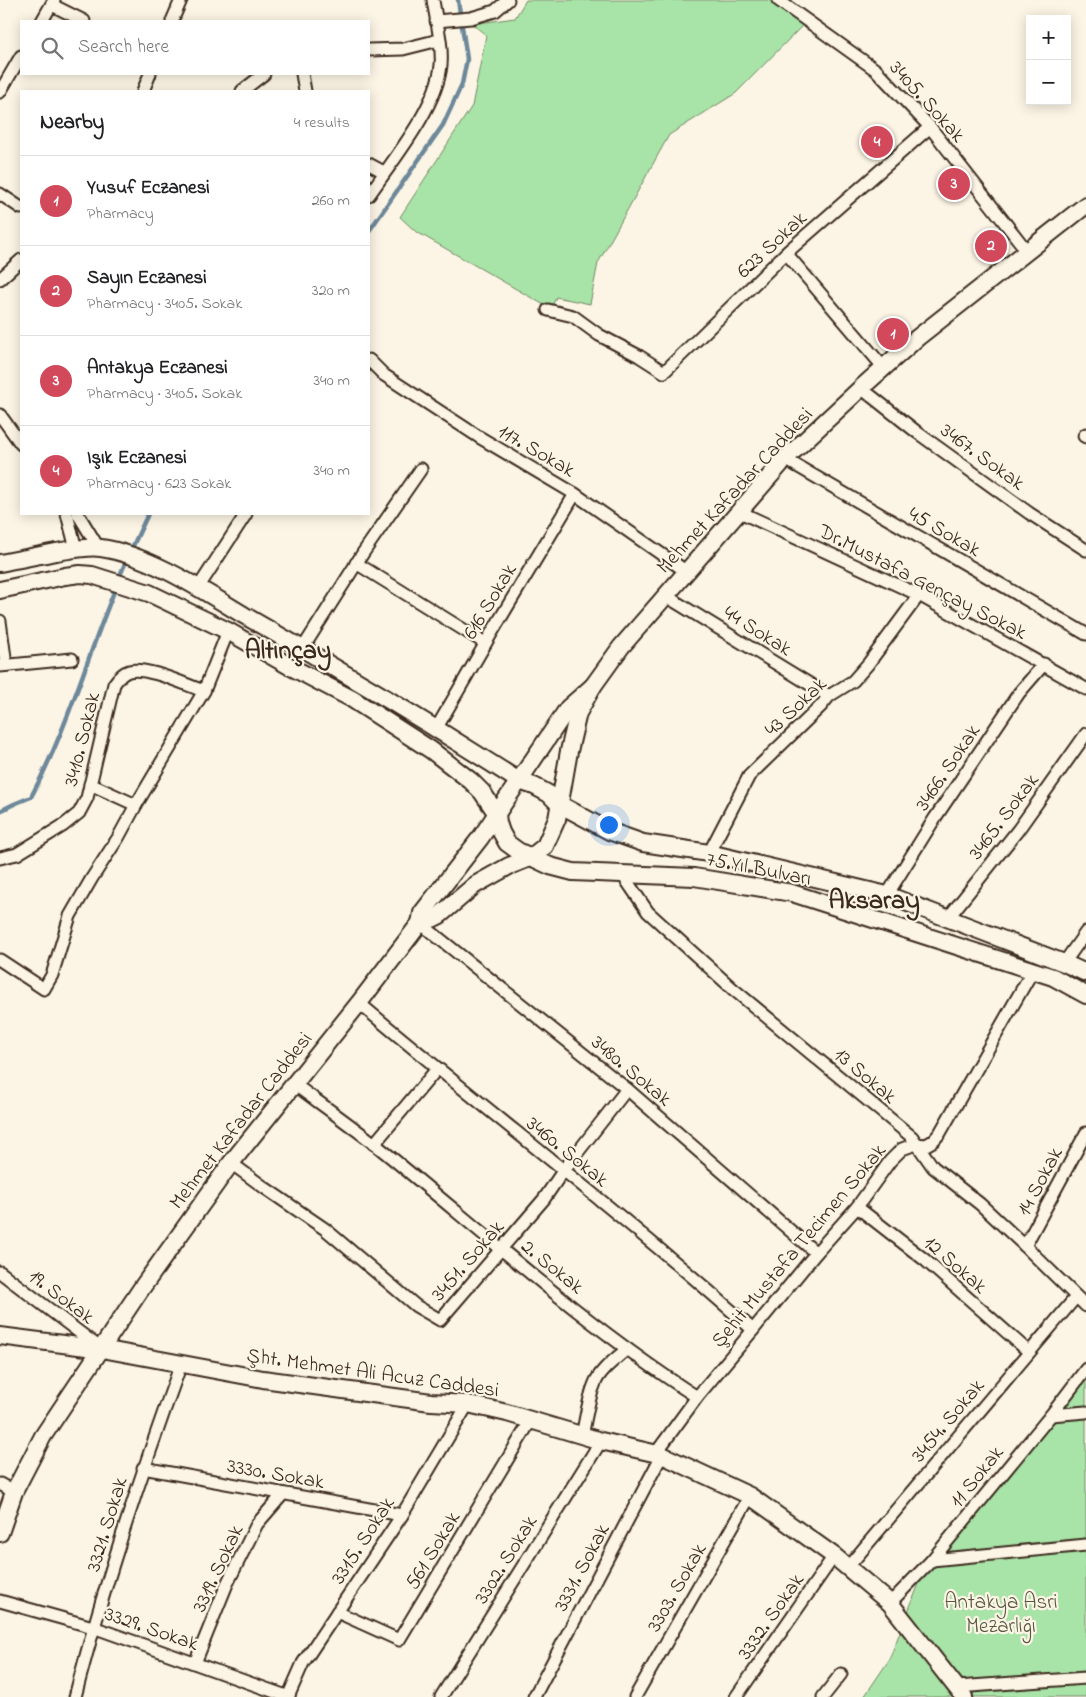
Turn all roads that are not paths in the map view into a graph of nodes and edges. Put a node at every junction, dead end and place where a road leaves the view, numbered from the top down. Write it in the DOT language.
graph roads {
  1 [pos="180,0"];
  2 [pos="433,0"];
  3 [pos="508,0"];
  4 [pos="778,0"];
  5 [pos="53,2"];
  6 [pos="43,20"];
  7 [pos="82,20"];
  8 [pos="172,20"];
  9 [pos="436,21"];
  10 [pos="439,40"];
  11 [pos="370,50"];
  12 [pos="20,58"];
  13 [pos="150,75"];
  14 [pos="263,75"];
  15 [pos="302,75"];
  16 [pos="143,90"];
  17 [pos="243,90"];
  18 [pos="304,90"];
  19 [pos="0,92"];
  20 [pos="930,127"];
  21 [pos="370,165"];
  22 [pos="384,172"];
  23 [pos="370,193"];
  24 [pos="0,194"];
  25 [pos="1086,205"];
  26 [pos="20,207"];
  27 [pos="1027,251"];
  28 [pos="786,253"];
  29 [pos="20,261"];
  30 [pos="0,279"];
  31 [pos="548,310"];
  32 [pos="370,361"];
  33 [pos="884,368"];
  34 [pos="861,388"];
  35 [pos="0,415"];
  36 [pos="20,443"];
  37 [pos="785,459"];
  38 [pos="421,468"];
  39 [pos="575,494"];
  40 [pos="740,512"];
  41 [pos="67,515"];
  42 [pos="79,515"];
  43 [pos="245,515"];
  44 [pos="104,548"];
  45 [pos="76,549"];
  46 [pos="1086,550"];
  47 [pos="0,562"];
  48 [pos="356,563"];
  49 [pos="687,572"];
  50 [pos="198,588"];
  51 [pos="0,590"];
  52 [pos="919,595"];
  53 [pos="666,596"];
  54 [pos="0,621"];
  55 [pos="228,631"];
  56 [pos="1086,634"];
  57 [pos="485,643"];
  58 [pos="303,648"];
  59 [pos="72,659"];
  60 [pos="1044,664"];
  61 [pos="3,666"];
  62 [pos="593,686"];
  63 [pos="1086,689"];
  64 [pos="204,691"];
  65 [pos="829,696"];
  66 [pos="436,729"];
  67 [pos="1086,734"];
  68 [pos="519,781"];
  69 [pos="90,784"];
  70 [pos="136,804"];
  71 [pos="559,804"];
  72 [pos="497,814"];
  73 [pos="709,853"];
  74 [pos="0,858"];
  75 [pos="530,858"];
  76 [pos="622,874"];
  77 [pos="888,895"];
  78 [pos="948,918"];
  79 [pos="420,923"];
  80 [pos="1086,932"];
  81 [pos="0,960"];
  82 [pos="1064,962"];
  83 [pos="1032,970"];
  84 [pos="1086,973"];
  85 [pos="1086,995"];
  86 [pos="358,1003"];
  87 [pos="437,1069"];
  88 [pos="294,1084"];
  89 [pos="627,1089"];
  90 [pos="1086,1133"];
  91 [pos="374,1144"];
  92 [pos="916,1144"];
  93 [pos="231,1163"];
  94 [pos="563,1171"];
  95 [pos="857,1207"];
  96 [pos="1025,1246"];
  97 [pos="501,1249"];
  98 [pos="816,1253"];
  99 [pos="0,1272"];
  100 [pos="1076,1297"];
  101 [pos="1086,1306"];
  102 [pos="752,1330"];
  103 [pos="0,1336"];
  104 [pos="102,1349"];
  105 [pos="627,1349"];
  106 [pos="1029,1352"];
  107 [pos="181,1364"];
  108 [pos="1086,1369"];
  109 [pos="697,1397"];
  110 [pos="468,1404"];
  111 [pos="1086,1412"];
  112 [pos="1051,1415"];
  113 [pos="531,1420"];
  114 [pos="582,1436"];
  115 [pos="601,1442"];
  116 [pos="659,1454"];
  117 [pos="143,1468"];
  118 [pos="7,1488"];
  119 [pos="283,1494"];
  120 [pos="750,1496"];
  121 [pos="402,1515"];
  122 [pos="0,1533"];
  123 [pos="1086,1546"];
  124 [pos="834,1556"];
  125 [pos="932,1560"];
  126 [pos="848,1567"];
  127 [pos="0,1601"];
  128 [pos="890,1603"];
  129 [pos="337,1612"];
  130 [pos="93,1627"];
  131 [pos="196,1663"];
  132 [pos="841,1674"];
  133 [pos="1086,1678"];
  134 [pos="960,1692"];
  135 [pos="75,1697"];
  136 [pos="289,1697"];
  137 [pos="442,1697"];
  138 [pos="534,1697"];
  139 [pos="635,1697"];
  140 [pos="736,1697"];
  141 [pos="823,1697"];
  1 -- 8 [label="street"];
  2 -- 9 [label="street"];
  3 -- 9 [label="street"];
  4 -- 20 [label="street, 3405. Sokak"];
  5 -- 6 [label="street"];
  5 -- 7 [label="street"];
  9 -- 10 [label="street"];
  10 -- 11 [label="street"];
  10 -- 22 [label="street"];
  12 -- 19 [label="street"];
  13 -- 16 [label="street"];
  14 -- 17 [label="street"];
  15 -- 18 [label="street"];
  20 -- 27 [label="street, 3405. Sokak"];
  20 -- 28 [label="street, 623 Sokak"];
  21 -- 22 [label="street"];
  22 -- 23 [label="street"];
  24 -- 26 [label="street"];
  25 -- 27 [label="main road, Mehmet Kafadar Caddesi"];
  27 -- 33 [label="main road, Mehmet Kafadar Caddesi"];
  28 -- 31 [label="street, 623 Sokak"];
  28 -- 33 [label="street"];
  29 -- 30 [label="street"];
  32 -- 39 [label="street, 117. Sokak"];
  33 -- 34 [label="main road, Mehmet Kafadar Caddesi"];
  34 -- 37 [label="main road, Mehmet Kafadar Caddesi"];
  34 -- 46 [label="street, 3467. Sokak"];
  35 -- 36 [label="street"];
  37 -- 40 [label="main road, Mehmet Kafadar Caddesi"];
  37 -- 56 [label="street, 45 Sokak"];
  38 -- 48 [label="street"];
  39 -- 49 [label="street, 117. Sokak"];
  39 -- 57 [label="street, 616 Sokak"];
  40 -- 49 [label="main road, Mehmet Kafadar Caddesi"];
  40 -- 52 [label="street, Dr.Mustafa Gençay Sokak"];
  41 -- 45 [label="street"];
  42 -- 44 [label="street"];
  43 -- 50 [label="street"];
  44 -- 45 [label="main road"];
  44 -- 50 [label="main road"];
  45 -- 47 [label="main road"];
  48 -- 57 [label="street"];
  48 -- 58 [label="street"];
  49 -- 53 [label="main road, Mehmet Kafadar Caddesi"];
  50 -- 58 [label="main road"];
  51 -- 55 [label="main road"];
  52 -- 60 [label="street, Dr.Mustafa Gençay Sokak"];
  52 -- 65 [label="street, 43 Sokak"];
  53 -- 62 [label="main road, Mehmet Kafadar Caddesi"];
  53 -- 65 [label="street, 44 Sokak"];
  54 -- 61 [label="street"];
  55 -- 64 [label="street"];
  55 -- 72 [label="main road"];
  57 -- 66 [label="street, 616 Sokak"];
  58 -- 66 [label="main road"];
  59 -- 61 [label="street"];
  60 -- 63 [label="street, Dr.Mustafa Gençay Sokak"];
  60 -- 77 [label="street, 3466. Sokak"];
  62 -- 68 [label="main road, Mehmet Kafadar Caddesi"];
  62 -- 71 [label="main road, Mehmet Kafadar Caddesi"];
  64 -- 69 [label="street, 3410. Sokak"];
  64 -- 70 [label="street"];
  65 -- 73 [label="street, 43 Sokak"];
  66 -- 68 [label="main road"];
  67 -- 78 [label="street, 3465. Sokak"];
  68 -- 71 [label="main road"];
  68 -- 72 [label="main road, Mehmet Kafadar Caddesi"];
  69 -- 70 [label="street"];
  69 -- 74 [label="street, 3410. Sokak"];
  70 -- 81 [label="street"];
  71 -- 73 [label="main road, 75.Yıl Bulvarı"];
  71 -- 75 [label="main road, Mehmet Kafadar Caddesi"];
  72 -- 75 [label="main road"];
  72 -- 79 [label="main road, Mehmet Kafadar Caddesi"];
  73 -- 77 [label="main road, 75.Yıl Bulvarı"];
  75 -- 76 [label="main road, 75.Yıl Bulvarı"];
  75 -- 79 [label="main road, Mehmet Kafadar Caddesi"];
  76 -- 83 [label="main road, 75.Yıl Bulvarı"];
  76 -- 92 [label="street, 13 Sokak"];
  77 -- 78 [label="main road, 75.Yıl Bulvarı"];
  78 -- 82 [label="main road, 75.Yıl Bulvarı"];
  79 -- 86 [label="main road, Mehmet Kafadar Caddesi"];
  79 -- 89 [label="street, 3480. Sokak"];
  80 -- 82 [label="street"];
  82 -- 84 [label="main road, 75.Yıl Bulvarı"];
  83 -- 85 [label="main road, 75.Yıl Bulvarı"];
  83 -- 92 [label="street, Şehit Mustafa Tecimen Sokak"];
  86 -- 87 [label="street, 3460. Sokak"];
  86 -- 88 [label="main road, Mehmet Kafadar Caddesi"];
  87 -- 91 [label="street"];
  87 -- 94 [label="street, 3460. Sokak"];
  88 -- 91 [label="street, 2. Sokak"];
  88 -- 93 [label="main road, Mehmet Kafadar Caddesi"];
  89 -- 94 [label="street, 3451. Sokak"];
  89 -- 98 [label="street, 3480. Sokak"];
  90 -- 96 [label="street, 14 Sokak"];
  91 -- 97 [label="street, 2. Sokak"];
  92 -- 95 [label="street, Şehit Mustafa Tecimen Sokak"];
  92 -- 96 [label="street, 13 Sokak"];
  93 -- 97 [label="street, 3451. Sokak"];
  93 -- 104 [label="main road, Mehmet Kafadar Caddesi"];
  94 -- 97 [label="street, 3451. Sokak"];
  94 -- 102 [label="street, 3460. Sokak"];
  95 -- 98 [label="street, Şehit Mustafa Tecimen Sokak"];
  95 -- 106 [label="street, 12 Sokak"];
  96 -- 100 [label="street, 13 Sokak"];
  97 -- 105 [label="street, 2. Sokak"];
  98 -- 102 [label="street, Şehit Mustafa Tecimen Sokak"];
  99 -- 104 [label="street, 19. Sokak"];
  100 -- 101 [label="street, 13 Sokak"];
  100 -- 106 [label="street, 3454. Sokak"];
  102 -- 109 [label="street, Şehit Mustafa Tecimen Sokak"];
  103 -- 104 [label="main road, Şht. Mehmet Ali Acuz Caddesi"];
  104 -- 107 [label="main road, Şht. Mehmet Ali Acuz Caddesi"];
  104 -- 118 [label="main road, Mehmet Kafadar Caddesi"];
  105 -- 109 [label="street, 2. Sokak"];
  105 -- 114 [label="street"];
  106 -- 126 [label="street, 3454. Sokak"];
  107 -- 110 [label="main road, Şht. Mehmet Ali Acuz Caddesi"];
  107 -- 117 [label="street, 3321. Sokak"];
  108 -- 112 [label="street, 11 Sokak"];
  109 -- 116 [label="street, Şehit Mustafa Tecimen Sokak"];
  110 -- 113 [label="main road, Şht. Mehmet Ali Acuz Caddesi"];
  110 -- 121 [label="street, 3315. Sokak"];
  111 -- 112 [label="street"];
  112 -- 125 [label="street, 11 Sokak"];
  113 -- 114 [label="main road, Şht. Mehmet Ali Acuz Caddesi"];
  113 -- 129 [label="street, 561 Sokak"];
  114 -- 115 [label="main road, Şht. Mehmet Ali Acuz Caddesi"];
  115 -- 116 [label="main road, Şht. Mehmet Ali Acuz Caddesi"];
  115 -- 137 [label="street, 3302. Sokak"];
  116 -- 120 [label="main road, Şht. Mehmet Ali Acuz Caddesi"];
  116 -- 138 [label="street, 3331. Sokak"];
  117 -- 119 [label="street, 3330. Sokak"];
  117 -- 130 [label="street, 3321. Sokak"];
  118 -- 122 [label="main road, Mehmet Kafadar Caddesi"];
  119 -- 121 [label="street, 3330. Sokak"];
  119 -- 131 [label="street, 3319. Sokak"];
  120 -- 124 [label="main road, Şht. Mehmet Ali Acuz Caddesi"];
  120 -- 139 [label="street, 3303. Sokak"];
  121 -- 129 [label="street, 3315. Sokak"];
  123 -- 125 [label="street"];
  124 -- 126 [label="main road, Şht. Mehmet Ali Acuz Caddesi"];
  124 -- 140 [label="street, 3332. Sokak"];
  125 -- 128 [label="street, 11 Sokak"];
  126 -- 128 [label="main road, Şht. Mehmet Ali Acuz Caddesi"];
  127 -- 130 [label="street, 3329. Sokak"];
  128 -- 134 [label="main road, Şht. Mehmet Ali Acuz Caddesi"];
  129 -- 136 [label="street, 3315. Sokak"];
  130 -- 131 [label="street, 3329. Sokak"];
  130 -- 135 [label="street, 3321. Sokak"];
  131 -- 136 [label="street, 3329. Sokak"];
  132 -- 141 [label="street"];
  133 -- 134 [label="street"];
}
